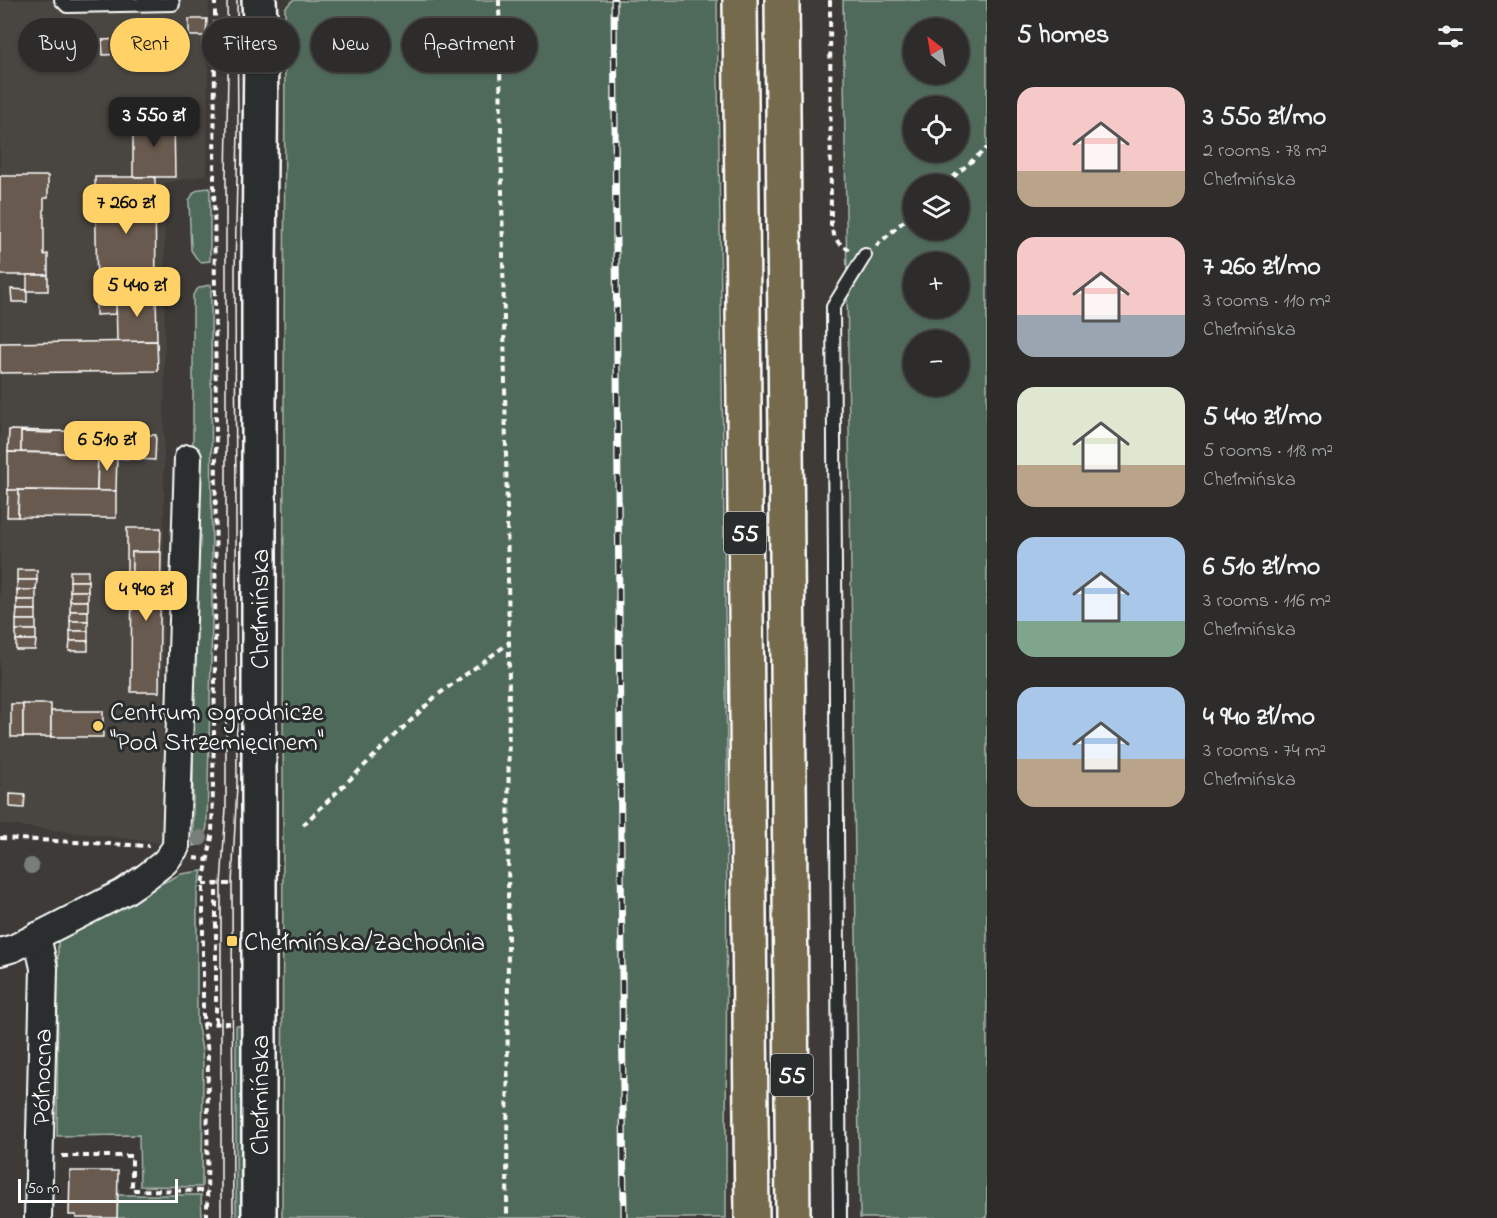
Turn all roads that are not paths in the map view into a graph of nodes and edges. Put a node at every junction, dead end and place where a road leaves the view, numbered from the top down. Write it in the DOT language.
graph roads {
  1 [pos="61,0"];
  2 [pos="172,0"];
  3 [pos="259,0"];
  4 [pos="740,0"];
  5 [pos="782,0"];
  6 [pos="260,18"];
  7 [pos="261,72"];
  8 [pos="865,255"];
  9 [pos="188,458"];
  10 [pos="38,936"];
  11 [pos="0,952"];
  12 [pos="38,1218"];
  13 [pos="260,1218"];
  14 [pos="752,1218"];
  15 [pos="793,1218"];
  16 [pos="840,1218"];
  1 -- 2 [label="lane"];
  3 -- 6 [label="main road, Chełmińska"];
  4 -- 14 [label="main road, 55"];
  5 -- 15 [label="main road, 55"];
  7 -- 13 [label="main road, Chełmińska"];
  8 -- 16 [label="lane"];
  9 -- 10 [label="street"];
  10 -- 11 [label="street"];
  10 -- 12 [label="street, Północna"];
}
